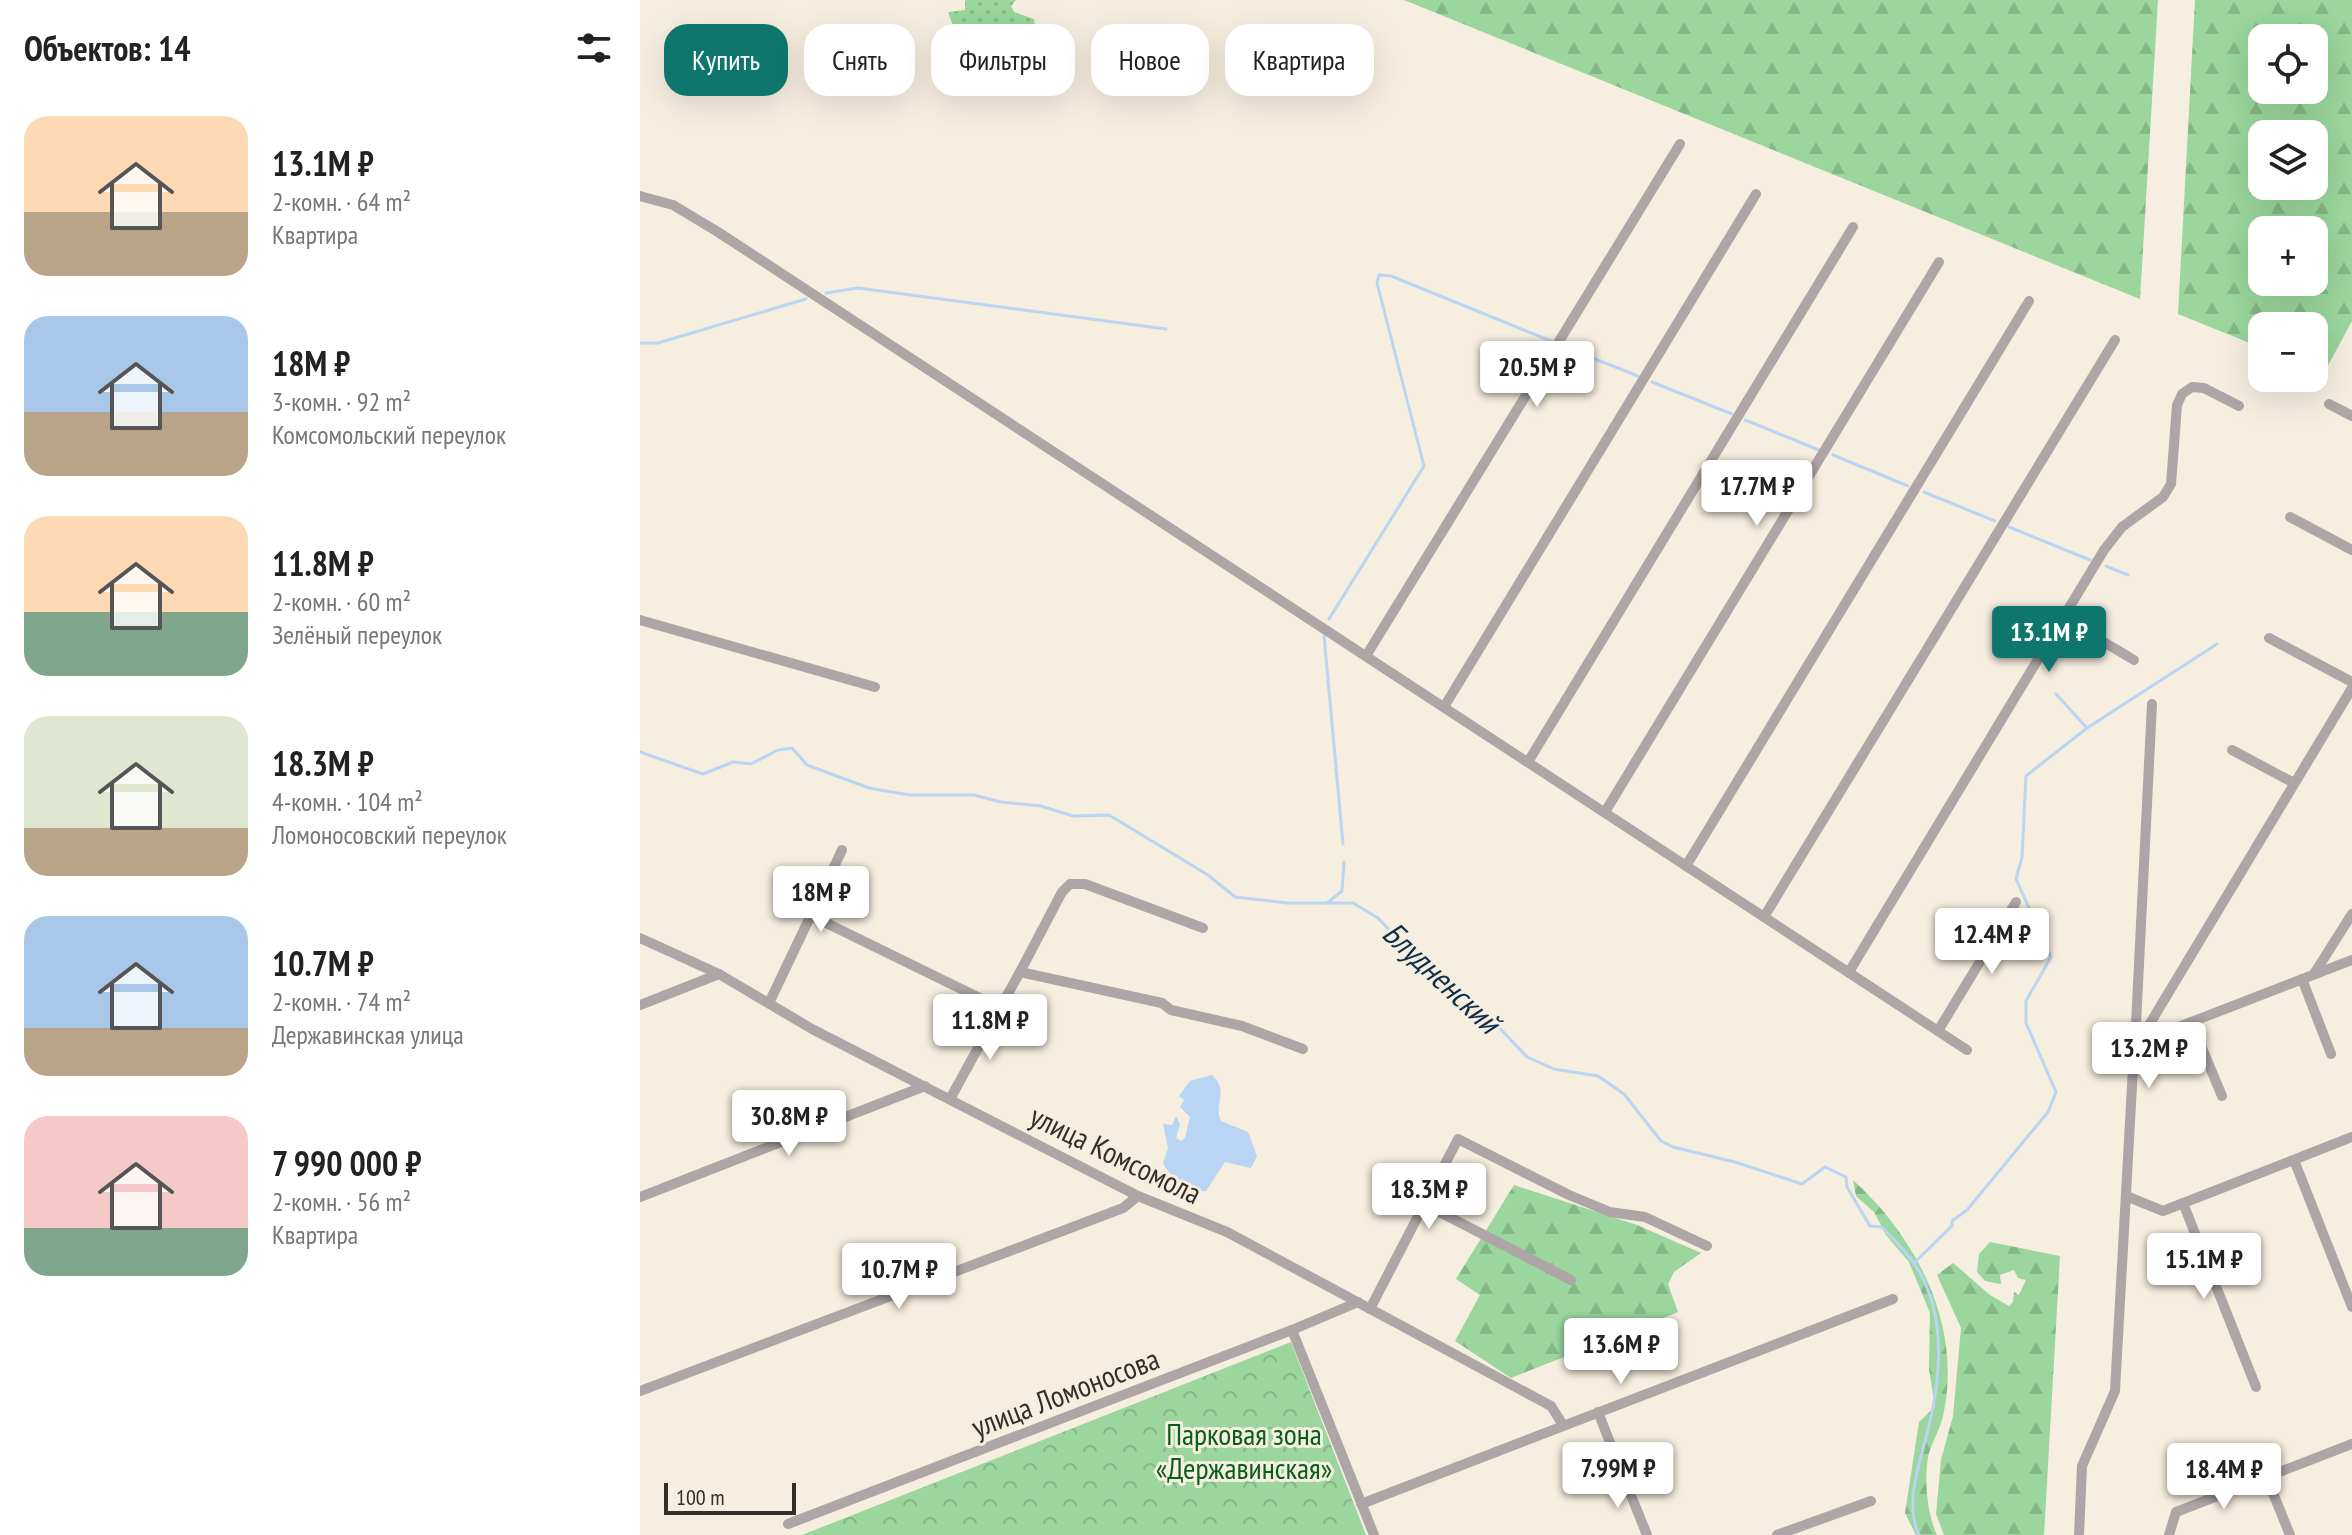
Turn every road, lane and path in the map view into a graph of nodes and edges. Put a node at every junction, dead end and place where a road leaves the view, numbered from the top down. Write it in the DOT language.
graph roads {
  1 [pos="1680,144"];
  2 [pos="1756,194"];
  3 [pos="640,196"];
  4 [pos="1853,227"];
  5 [pos="1939,262"];
  6 [pos="2029,301"];
  7 [pos="2115,340"];
  8 [pos="2329,404"];
  9 [pos="2239,406"];
  10 [pos="2352,416"];
  11 [pos="2290,517"];
  12 [pos="2352,550"];
  13 [pos="2063,618"];
  14 [pos="640,620"];
  15 [pos="2269,638"];
  16 [pos="1366,656"];
  17 [pos="2134,660"];
  18 [pos="2352,685"];
  19 [pos="875,687"];
  20 [pos="2152,704"];
  21 [pos="1444,707"];
  22 [pos="2232,750"];
  23 [pos="1528,762"];
  24 [pos="2294,783"];
  25 [pos="1605,812"];
  26 [pos="842,850"];
  27 [pos="1686,866"];
  28 [pos="2016,902"];
  29 [pos="2352,914"];
  30 [pos="812,916"];
  31 [pos="1764,917"];
  32 [pos="1203,928"];
  33 [pos="640,938"];
  34 [pos="2352,960"];
  35 [pos="1020,972"];
  36 [pos="1849,972"];
  37 [pos="719,974"];
  38 [pos="2314,974"];
  39 [pos="2302,979"];
  40 [pos="769,1003"];
  41 [pos="640,1005"];
  42 [pos="1000,1008"];
  43 [pos="2191,1022"];
  44 [pos="1938,1031"];
  45 [pos="2136,1046"];
  46 [pos="1303,1049"];
  47 [pos="1967,1050"];
  48 [pos="2331,1054"];
  49 [pos="925,1086"];
  50 [pos="2222,1096"];
  51 [pos="950,1099"];
  52 [pos="2352,1137"];
  53 [pos="2294,1160"];
  54 [pos="1138,1196"];
  55 [pos="2126,1196"];
  56 [pos="640,1197"];
  57 [pos="2183,1203"];
  58 [pos="1424,1204"];
  59 [pos="1707,1246"];
  60 [pos="1571,1280"];
  61 [pos="1893,1299"];
  62 [pos="1358,1302"];
  63 [pos="2352,1307"];
  64 [pos="1370,1309"];
  65 [pos="1292,1330"];
  66 [pos="2256,1387"];
  67 [pos="640,1391"];
  68 [pos="1598,1412"];
  69 [pos="1563,1425"];
  70 [pos="2352,1444"];
  71 [pos="1611,1445"];
  72 [pos="1622,1473"];
  73 [pos="2266,1476"];
  74 [pos="1871,1501"];
  75 [pos="1361,1504"];
  76 [pos="788,1524"];
  77 [pos="1374,1535"];
  78 [pos="1647,1535"];
  79 [pos="1777,1535"];
  80 [pos="2079,1535"];
  81 [pos="2169,1535"];
  82 [pos="2290,1535"];
  1 -- 16 [label="street"];
  2 -- 21 [label="street"];
  3 -- 16 [label="street"];
  4 -- 23 [label="street"];
  5 -- 25 [label="street"];
  6 -- 27 [label="street"];
  7 -- 31 [label="street"];
  8 -- 10 [label="street"];
  9 -- 13 [label="street"];
  11 -- 12 [label="street"];
  13 -- 17 [label="street"];
  13 -- 36 [label="street"];
  14 -- 19 [label="street"];
  15 -- 18 [label="street"];
  16 -- 21 [label="street"];
  18 -- 24 [label="street"];
  20 -- 45 [label="street"];
  21 -- 23 [label="street"];
  22 -- 24 [label="street"];
  23 -- 25 [label="street"];
  24 -- 45 [label="street"];
  25 -- 27 [label="street"];
  26 -- 30 [label="street"];
  27 -- 31 [label="street"];
  28 -- 44 [label="street"];
  29 -- 38 [label="street"];
  30 -- 40 [label="street"];
  30 -- 42 [label="street"];
  31 -- 36 [label="street"];
  32 -- 35 [label="street"];
  33 -- 37 [label="street, улица Комсомола"];
  34 -- 38 [label="street"];
  35 -- 42 [label="street"];
  35 -- 46 [label="street"];
  36 -- 44 [label="street"];
  37 -- 40 [label="street, улица Комсомола"];
  37 -- 41 [label="street"];
  38 -- 39 [label="street"];
  39 -- 43 [label="street"];
  39 -- 48 [label="street"];
  40 -- 49 [label="street, улица Комсомола"];
  42 -- 51 [label="street"];
  43 -- 45 [label="street"];
  43 -- 50 [label="street"];
  44 -- 47 [label="street"];
  45 -- 55 [label="street"];
  49 -- 51 [label="street, улица Комсомола"];
  49 -- 56 [label="street"];
  51 -- 54 [label="street, улица Комсомола"];
  52 -- 53 [label="street"];
  53 -- 57 [label="street"];
  53 -- 63 [label="street"];
  54 -- 62 [label="street, улица Комсомола"];
  54 -- 67 [label="street"];
  55 -- 57 [label="street"];
  55 -- 80 [label="street"];
  57 -- 66 [label="street"];
  58 -- 59 [label="street"];
  58 -- 60 [label="street"];
  58 -- 64 [label="street"];
  61 -- 68 [label="street"];
  62 -- 64 [label="street, улица Комсомола"];
  62 -- 65 [label="street, улица Ломоносова"];
  64 -- 69 [label="street, улица Комсомола"];
  65 -- 75 [label="street"];
  65 -- 76 [label="street, улица Ломоносова"];
  68 -- 69 [label="street"];
  68 -- 71 [label="street"];
  69 -- 75 [label="street"];
  70 -- 73 [label="street"];
  72 -- 78 [label="street"];
  73 -- 81 [label="street"];
  73 -- 82 [label="street"];
  74 -- 79 [label="street"];
  75 -- 77 [label="street"];
}
